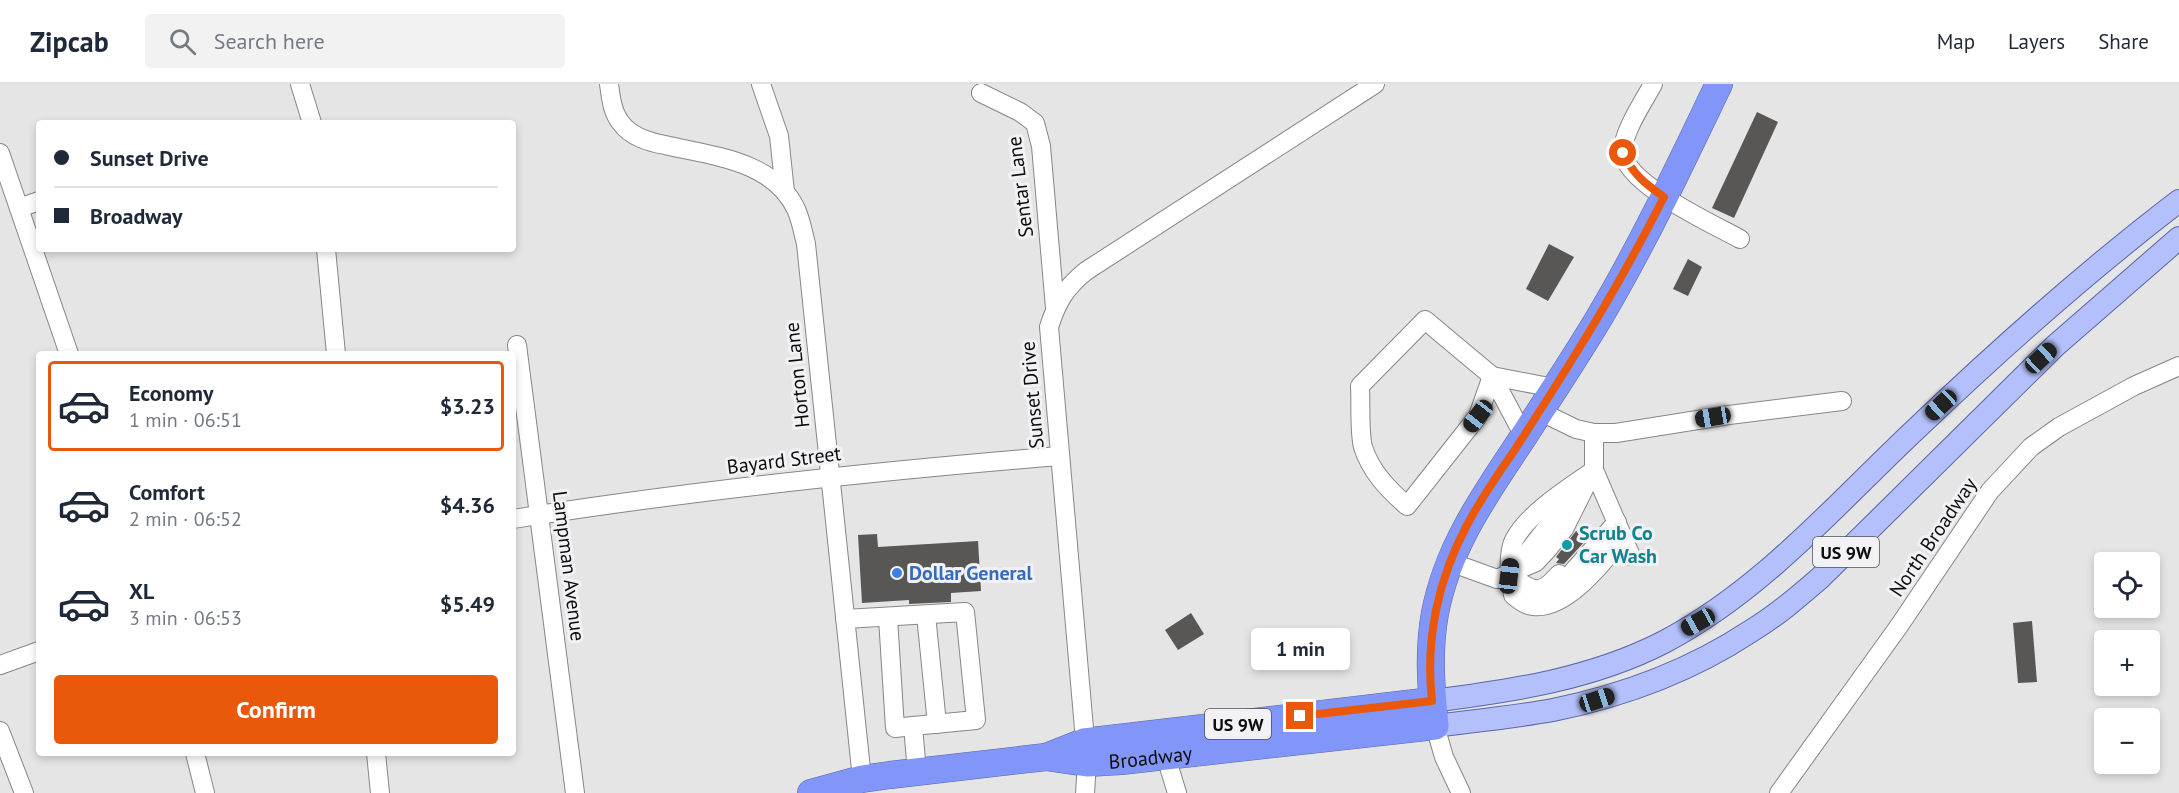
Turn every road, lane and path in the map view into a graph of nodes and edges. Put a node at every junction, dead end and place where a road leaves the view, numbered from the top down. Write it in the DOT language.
graph roads {
  1 [pos="300,84"];
  2 [pos="609,84"];
  3 [pos="761,84"];
  4 [pos="1375,84"];
  5 [pos="1653,84"];
  6 [pos="1719,84"];
  7 [pos="981,93"];
  8 [pos="311,120"];
  9 [pos="0,153"];
  10 [pos="785,192"];
  11 [pos="1664,197"];
  12 [pos="2179,201"];
  13 [pos="36,202"];
  14 [pos="19,208"];
  15 [pos="2179,238"];
  16 [pos="1740,239"];
  17 [pos="326,252"];
  18 [pos="1055,308"];
  19 [pos="517,345"];
  20 [pos="68,351"];
  21 [pos="336,351"];
  22 [pos="2179,366"];
  23 [pos="1492,376"];
  24 [pos="1554,388"];
  25 [pos="1842,401"];
  26 [pos="1539,411"];
  27 [pos="1594,433"];
  28 [pos="1524,436"];
  29 [pos="1060,456"];
  30 [pos="1594,470"];
  31 [pos="830,478"];
  32 [pos="539,514"];
  33 [pos="516,518"];
  34 [pos="1617,523"];
  35 [pos="1631,556"];
  36 [pos="1450,562"];
  37 [pos="1509,576"];
  38 [pos="927,615"];
  39 [pos="888,618"];
  40 [pos="845,619"];
  41 [pos="36,652"];
  42 [pos="0,664"];
  43 [pos="1434,713"];
  44 [pos="937,724"];
  45 [pos="904,727"];
  46 [pos="0,731"];
  47 [pos="1086,753"];
  48 [pos="196,756"];
  49 [pos="376,756"];
  50 [pos="1166,757"];
  51 [pos="917,772"];
  52 [pos="862,779"];
  53 [pos="24,793"];
  54 [pos="205,793"];
  55 [pos="380,793"];
  56 [pos="575,793"];
  57 [pos="811,793"];
  58 [pos="1085,793"];
  59 [pos="1177,793"];
  60 [pos="1461,793"];
  61 [pos="1779,793"];
  1 -- 8 [label="street"];
  2 -- 10 [label="street, Horton Lane"];
  3 -- 10 [label="street"];
  4 -- 18 [label="street, Sunset Drive"];
  5 -- 11 [label="street"];
  6 -- 11 [label="highway"];
  7 -- 18 [label="street, Sentar Lane"];
  9 -- 14 [label="street"];
  10 -- 31 [label="street, Horton Lane"];
  11 -- 16 [label="street"];
  11 -- 24 [label="highway"];
  12 -- 43 [label="main road, US 9W"];
  13 -- 14 [label="street"];
  14 -- 20 [label="street"];
  15 -- 43 [label="main road, US 9W"];
  17 -- 21 [label="street"];
  18 -- 29 [label="street, Sunset Drive"];
  19 -- 32 [label="street, Lampman Avenue"];
  22 -- 61 [label="street, North Broadway"];
  23 -- 23 [label="street"];
  23 -- 24 [label="street"];
  23 -- 28 [label="street"];
  24 -- 26 [label="highway"];
  25 -- 27 [label="street"];
  26 -- 27 [label="street"];
  26 -- 28 [label="highway"];
  27 -- 30 [label="street"];
  28 -- 36 [label="highway"];
  29 -- 31 [label="street, Bayard Street"];
  29 -- 47 [label="street, Sunset Drive"];
  30 -- 34 [label="street"];
  30 -- 37 [label="street"];
  30 -- 37 [label="street"];
  31 -- 32 [label="street, Bayard Street"];
  31 -- 40 [label="street, Horton Lane"];
  32 -- 33 [label="street, Bayard Street"];
  32 -- 56 [label="street, Lampman Avenue"];
  34 -- 35 [label="street"];
  34 -- 37 [label="street"];
  34 -- 37 [label="street"];
  36 -- 37 [label="street"];
  36 -- 43 [label="highway"];
  38 -- 39 [label="street"];
  38 -- 44 [label="street"];
  38 -- 44 [label="street"];
  39 -- 40 [label="street"];
  39 -- 45 [label="street"];
  40 -- 52 [label="street, Horton Lane"];
  41 -- 42 [label="street"];
  43 -- 47 [label="highway, Broadway / US 9W"];
  43 -- 50 [label="highway, Broadway / US 9W"];
  43 -- 60 [label="street"];
  44 -- 45 [label="street"];
  45 -- 51 [label="street"];
  46 -- 53 [label="street"];
  47 -- 50 [label="highway, Broadway / US 9W"];
  47 -- 51 [label="highway, Broadway / US 9W"];
  47 -- 58 [label="street, Sunset Drive"];
  48 -- 54 [label="street"];
  49 -- 55 [label="street"];
  50 -- 59 [label="street"];
  51 -- 52 [label="highway, Broadway / US 9W"];
  52 -- 57 [label="highway, Broadway / US 9W"];
}
